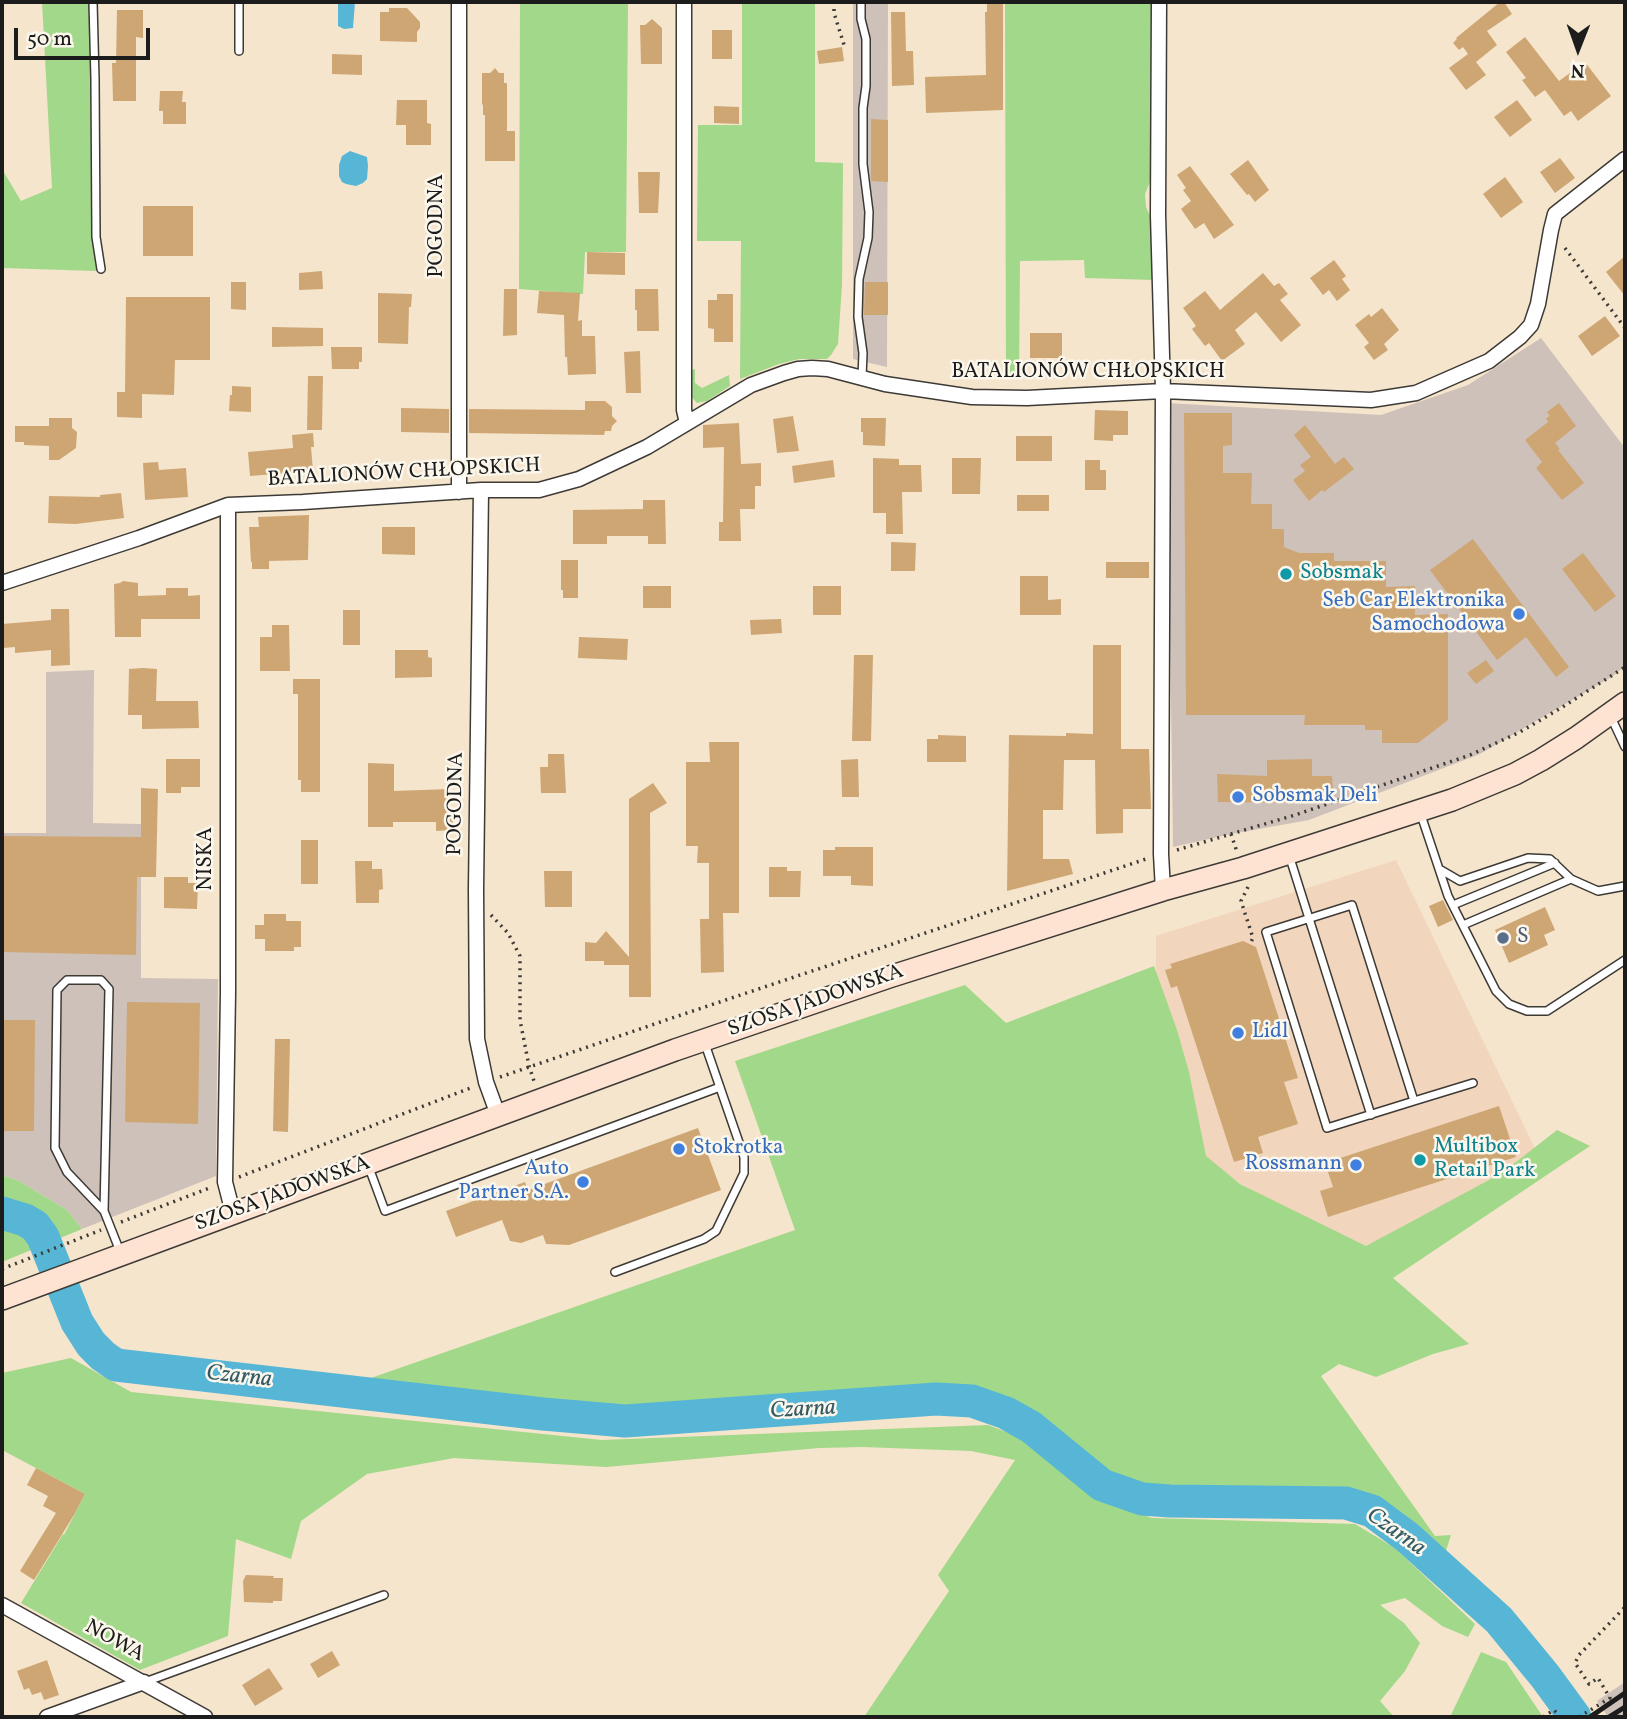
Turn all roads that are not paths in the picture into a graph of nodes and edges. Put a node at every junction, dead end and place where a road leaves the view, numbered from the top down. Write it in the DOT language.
graph roads {
  1 [pos="93,2"];
  2 [pos="239,2"];
  3 [pos="459,2"];
  4 [pos="684,2"];
  5 [pos="861,2"];
  6 [pos="1159,2"];
  7 [pos="239,51"];
  8 [pos="1625,159"];
  9 [pos="101,269"];
  10 [pos="862,378"];
  11 [pos="1163,391"];
  12 [pos="687,422"];
  13 [pos="481,490"];
  14 [pos="460,492"];
  15 [pos="228,505"];
  16 [pos="2,583"];
  17 [pos="1618,709"];
  18 [pos="1625,747"];
  19 [pos="1420,811"];
  20 [pos="1289,854"];
  21 [pos="1555,863"];
  22 [pos="1440,870"];
  23 [pos="1571,879"];
  24 [pos="1625,886"];
  25 [pos="1163,890"];
  26 [pos="1453,905"];
  27 [pos="1309,918"];
  28 [pos="1463,925"];
  29 [pos="1625,960"];
  30 [pos="703,1040"];
  31 [pos="1473,1083"];
  32 [pos="720,1087"];
  33 [pos="1414,1101"];
  34 [pos="498,1115"];
  35 [pos="1371,1115"];
  36 [pos="368,1164"];
  37 [pos="104,1212"];
  38 [pos="233,1213"];
  39 [pos="122,1255"];
  40 [pos="615,1272"];
  41 [pos="2,1299"];
  42 [pos="384,1595"];
  43 [pos="2,1605"];
  44 [pos="144,1682"];
  45 [pos="47,1717"];
  46 [pos="205,1717"];
  1 -- 9 [label="lane"];
  2 -- 7 [label="lane"];
  3 -- 14 [label="street, POGODNA"];
  4 -- 12 [label="street"];
  5 -- 10 [label="lane"];
  6 -- 11 [label="street"];
  8 -- 11 [label="street, BATALIONÓW CHŁOPSKICH"];
  10 -- 11 [label="street, BATALIONÓW CHŁOPSKICH"];
  10 -- 12 [label="street, BATALIONÓW CHŁOPSKICH"];
  11 -- 25 [label="street"];
  12 -- 13 [label="street, BATALIONÓW CHŁOPSKICH"];
  13 -- 14 [label="street, BATALIONÓW CHŁOPSKICH"];
  13 -- 34 [label="street, POGODNA"];
  14 -- 15 [label="street, BATALIONÓW CHŁOPSKICH"];
  15 -- 16 [label="street, BATALIONÓW CHŁOPSKICH"];
  15 -- 38 [label="street, NISKA"];
  17 -- 18 [label="lane"];
  17 -- 19 [label="main road, SZOSA JADOWSKA"];
  19 -- 20 [label="main road, SZOSA JADOWSKA"];
  19 -- 22 [label="lane"];
  20 -- 25 [label="main road, SZOSA JADOWSKA"];
  20 -- 27 [label="lane"];
  21 -- 22 [label="lane"];
  21 -- 23 [label="lane"];
  21 -- 26 [label="lane"];
  22 -- 26 [label="lane"];
  23 -- 24 [label="lane"];
  23 -- 28 [label="lane"];
  25 -- 30 [label="main road, SZOSA JADOWSKA"];
  26 -- 28 [label="lane"];
  27 -- 33 [label="lane"];
  27 -- 35 [label="lane"];
  27 -- 35 [label="lane"];
  28 -- 29 [label="lane"];
  30 -- 32 [label="lane"];
  30 -- 34 [label="main road, SZOSA JADOWSKA"];
  31 -- 33 [label="lane"];
  32 -- 36 [label="lane"];
  32 -- 40 [label="lane"];
  33 -- 35 [label="lane"];
  34 -- 36 [label="main road, SZOSA JADOWSKA"];
  36 -- 38 [label="main road, SZOSA JADOWSKA"];
  37 -- 37 [label="lane"];
  37 -- 39 [label="lane"];
  38 -- 39 [label="main road, SZOSA JADOWSKA"];
  39 -- 41 [label="main road, SZOSA JADOWSKA"];
  42 -- 44 [label="lane"];
  43 -- 44 [label="street, NOWA"];
  44 -- 45 [label="street"];
  44 -- 46 [label="street, NOWA"];
}
